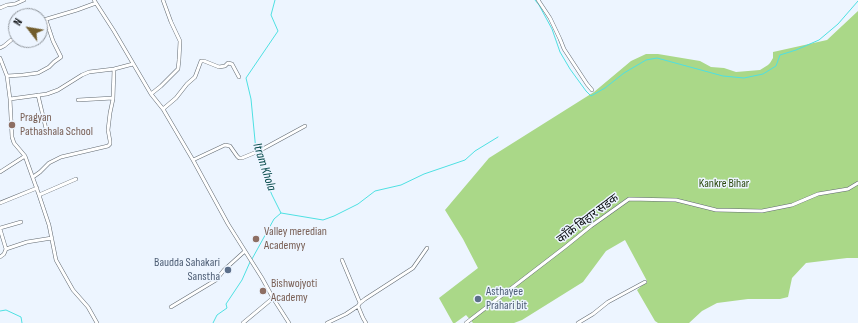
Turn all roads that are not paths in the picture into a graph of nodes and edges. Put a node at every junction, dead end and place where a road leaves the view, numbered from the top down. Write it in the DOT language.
graph roads {
  1 [pos="24,0"];
  2 [pos="163,0"];
  3 [pos="538,0"];
  4 [pos="95,1"];
  5 [pos="0,8"];
  6 [pos="48,19"];
  7 [pos="48,27"];
  8 [pos="0,58"];
  9 [pos="134,64"];
  10 [pos="114,69"];
  11 [pos="7,76"];
  12 [pos="238,77"];
  13 [pos="592,90"];
  14 [pos="152,94"];
  15 [pos="38,95"];
  16 [pos="113,98"];
  17 [pos="10,99"];
  18 [pos="78,100"];
  19 [pos="163,109"];
  20 [pos="305,126"];
  21 [pos="47,133"];
  22 [pos="25,156"];
  23 [pos="193,160"];
  24 [pos="0,172"];
  25 [pos="33,177"];
  26 [pos="76,178"];
  27 [pos="858,182"];
  28 [pos="37,188"];
  29 [pos="39,194"];
  30 [pos="0,203"];
  31 [pos="21,222"];
  32 [pos="0,228"];
  33 [pos="52,238"];
  34 [pos="427,248"];
  35 [pos="6,249"];
  36 [pos="245,251"];
  37 [pos="0,257"];
  38 [pos="342,260"];
  39 [pos="645,282"];
  40 [pos="273,298"];
  41 [pos="359,305"];
  42 [pos="171,307"];
  43 [pos="97,323"];
  44 [pos="243,323"];
  45 [pos="289,323"];
  46 [pos="327,323"];
  47 [pos="366,323"];
  48 [pos="466,323"];
  49 [pos="578,323"];
  1 -- 5 [label="street"];
  2 -- 14 [label="street"];
  3 -- 13 [label="street"];
  4 -- 6 [label="street"];
  4 -- 9 [label="street"];
  7 -- 11 [label="street"];
  8 -- 11 [label="street"];
  9 -- 10 [label="street"];
  9 -- 14 [label="street"];
  10 -- 15 [label="street"];
  10 -- 16 [label="street"];
  11 -- 17 [label="street"];
  12 -- 19 [label="street"];
  14 -- 19 [label="street"];
  15 -- 17 [label="street"];
  15 -- 21 [label="street"];
  16 -- 18 [label="street"];
  16 -- 25 [label="street"];
  17 -- 22 [label="street"];
  19 -- 23 [label="street"];
  20 -- 23 [label="street"];
  22 -- 24 [label="street"];
  22 -- 25 [label="street"];
  23 -- 36 [label="street"];
  25 -- 28 [label="street"];
  26 -- 29 [label="street"];
  27 -- 48 [label="street, काँक्रे बिहार सडक"];
  28 -- 29 [label="street"];
  28 -- 30 [label="street"];
  29 -- 33 [label="street"];
  31 -- 32 [label="street"];
  32 -- 35 [label="street"];
  33 -- 35 [label="street"];
  33 -- 43 [label="street"];
  34 -- 41 [label="street"];
  35 -- 37 [label="street"];
  36 -- 40 [label="street"];
  36 -- 42 [label="street"];
  38 -- 41 [label="street"];
  39 -- 49 [label="street"];
  40 -- 44 [label="street"];
  40 -- 45 [label="street"];
  41 -- 46 [label="street"];
  41 -- 47 [label="street"];
}
